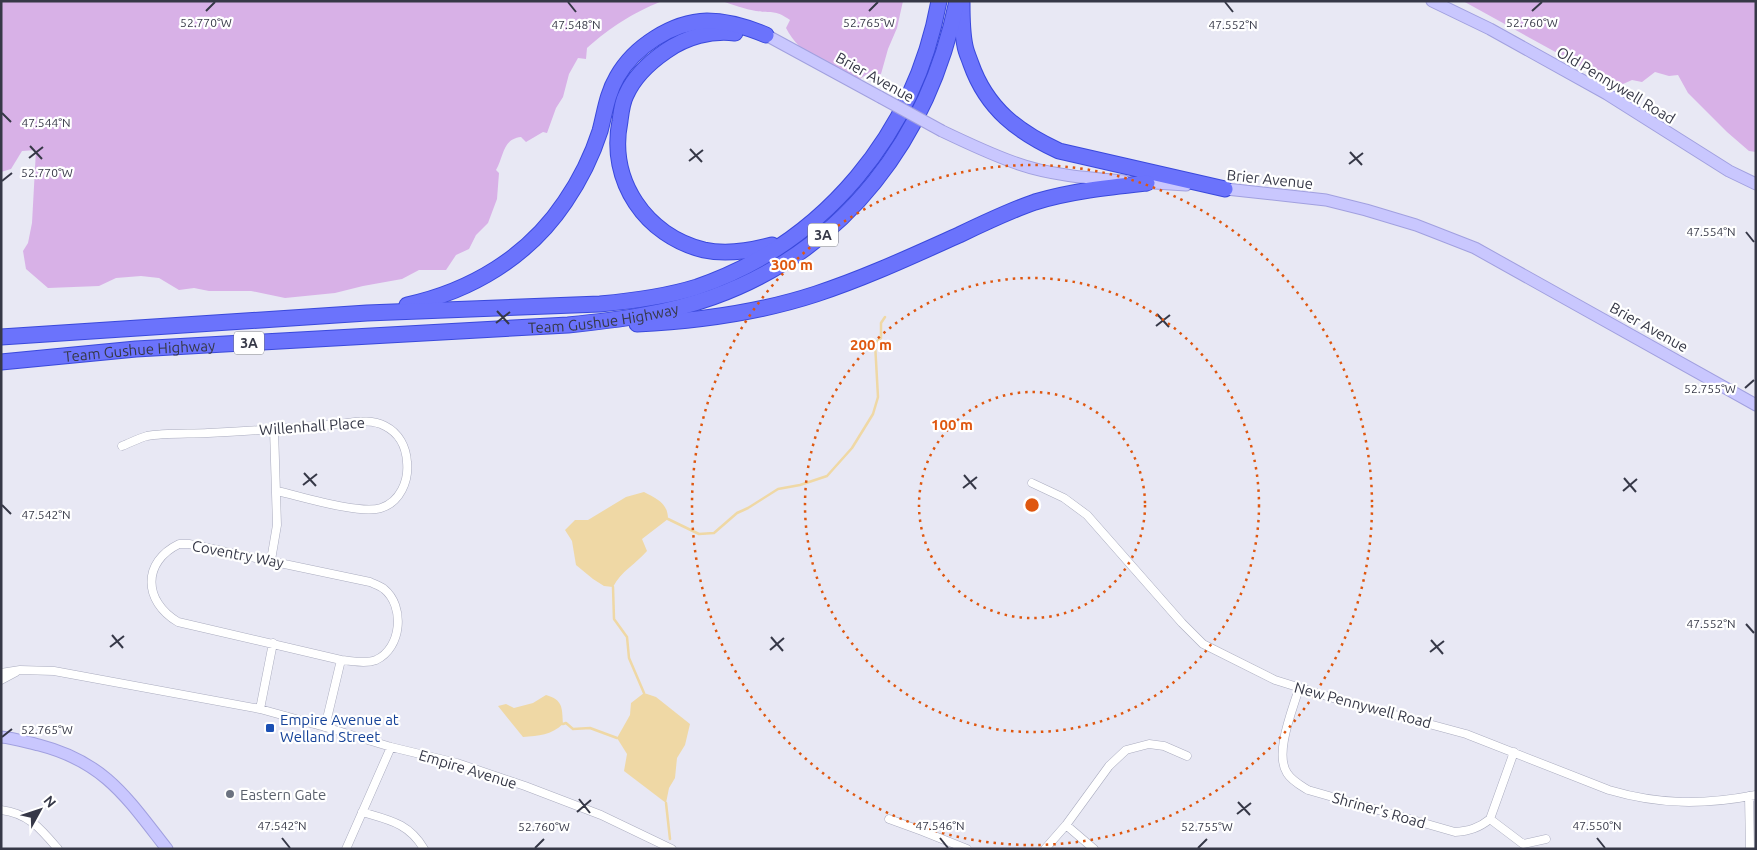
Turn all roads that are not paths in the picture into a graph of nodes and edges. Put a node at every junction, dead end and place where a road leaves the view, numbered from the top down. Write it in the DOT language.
graph roads {
  1 [pos="939,1"];
  2 [pos="957,1"];
  3 [pos="962,1"];
  4 [pos="1432,1"];
  5 [pos="766,35"];
  6 [pos="1147,183"];
  7 [pos="1756,184"];
  8 [pos="1225,189"];
  9 [pos="793,236"];
  10 [pos="367,313"];
  11 [pos="1,325"];
  12 [pos="568,325"];
  13 [pos="42,334"];
  14 [pos="1,337"];
  15 [pos="1,362"];
  16 [pos="1756,405"];
  17 [pos="274,429"];
  18 [pos="122,446"];
  19 [pos="1032,483"];
  20 [pos="277,490"];
  21 [pos="271,560"];
  22 [pos="273,643"];
  23 [pos="341,660"];
  24 [pos="20,670"];
  25 [pos="1,673"];
  26 [pos="1,680"];
  27 [pos="1300,688"];
  28 [pos="260,710"];
  29 [pos="325,726"];
  30 [pos="4,735"];
  31 [pos="392,747"];
  32 [pos="1514,752"];
  33 [pos="1187,756"];
  34 [pos="1752,795"];
  35 [pos="1,810"];
  36 [pos="362,812"];
  37 [pos="889,819"];
  38 [pos="1490,819"];
  39 [pos="1066,825"];
  40 [pos="1546,839"];
  41 [pos="58,849"];
  42 [pos="167,849"];
  43 [pos="346,849"];
  44 [pos="424,849"];
  45 [pos="672,849"];
  46 [pos="966,849"];
  47 [pos="1045,849"];
  48 [pos="1094,849"];
  49 [pos="1750,849"];
  1 -- 9 [label="highway, Team Gushue Highway / 3A"];
  2 -- 12 [label="highway, Team Gushue Highway / 3A"];
  3 -- 8 [label="highway"];
  4 -- 7 [label="main road, Old Pennywell Road"];
  5 -- 6 [label="main road, Brier Avenue, bridge"];
  5 -- 9 [label="highway"];
  5 -- 10 [label="highway"];
  6 -- 8 [label="main road, Brier Avenue"];
  6 -- 12 [label="highway"];
  8 -- 16 [label="main road, Brier Avenue"];
  9 -- 10 [label="highway, Team Gushue Highway / 3A"];
  10 -- 13 [label="highway, Team Gushue Highway / 3A"];
  11 -- 13 [label="highway"];
  12 -- 15 [label="highway, Team Gushue Highway / 3A"];
  13 -- 14 [label="highway, Team Gushue Highway / 3A"];
  17 -- 18 [label="street, Willenhall Place"];
  17 -- 20 [label="street"];
  17 -- 20 [label="street, Willenhall Place"];
  19 -- 27 [label="street, New Pennywell Road"];
  20 -- 21 [label="street"];
  21 -- 22 [label="street, Coventry Way"];
  21 -- 23 [label="street, Coventry Way"];
  22 -- 23 [label="street, Coventry Way"];
  22 -- 28 [label="street"];
  23 -- 29 [label="street"];
  24 -- 25 [label="street, Empire Avenue"];
  24 -- 26 [label="street"];
  24 -- 28 [label="street, Empire Avenue"];
  27 -- 32 [label="street, New Pennywell Road"];
  27 -- 38 [label="street, Shriner's Road"];
  28 -- 29 [label="street, Empire Avenue"];
  29 -- 31 [label="street, Empire Avenue"];
  30 -- 42 [label="main road"];
  31 -- 36 [label="street"];
  31 -- 45 [label="street, Empire Avenue"];
  32 -- 34 [label="street, New Pennywell Road"];
  32 -- 38 [label="street"];
  33 -- 39 [label="street"];
  34 -- 49 [label="street"];
  35 -- 41 [label="street"];
  36 -- 43 [label="street"];
  36 -- 44 [label="street"];
  37 -- 46 [label="street"];
  38 -- 40 [label="street"];
  39 -- 47 [label="street"];
  39 -- 48 [label="street"];
}
